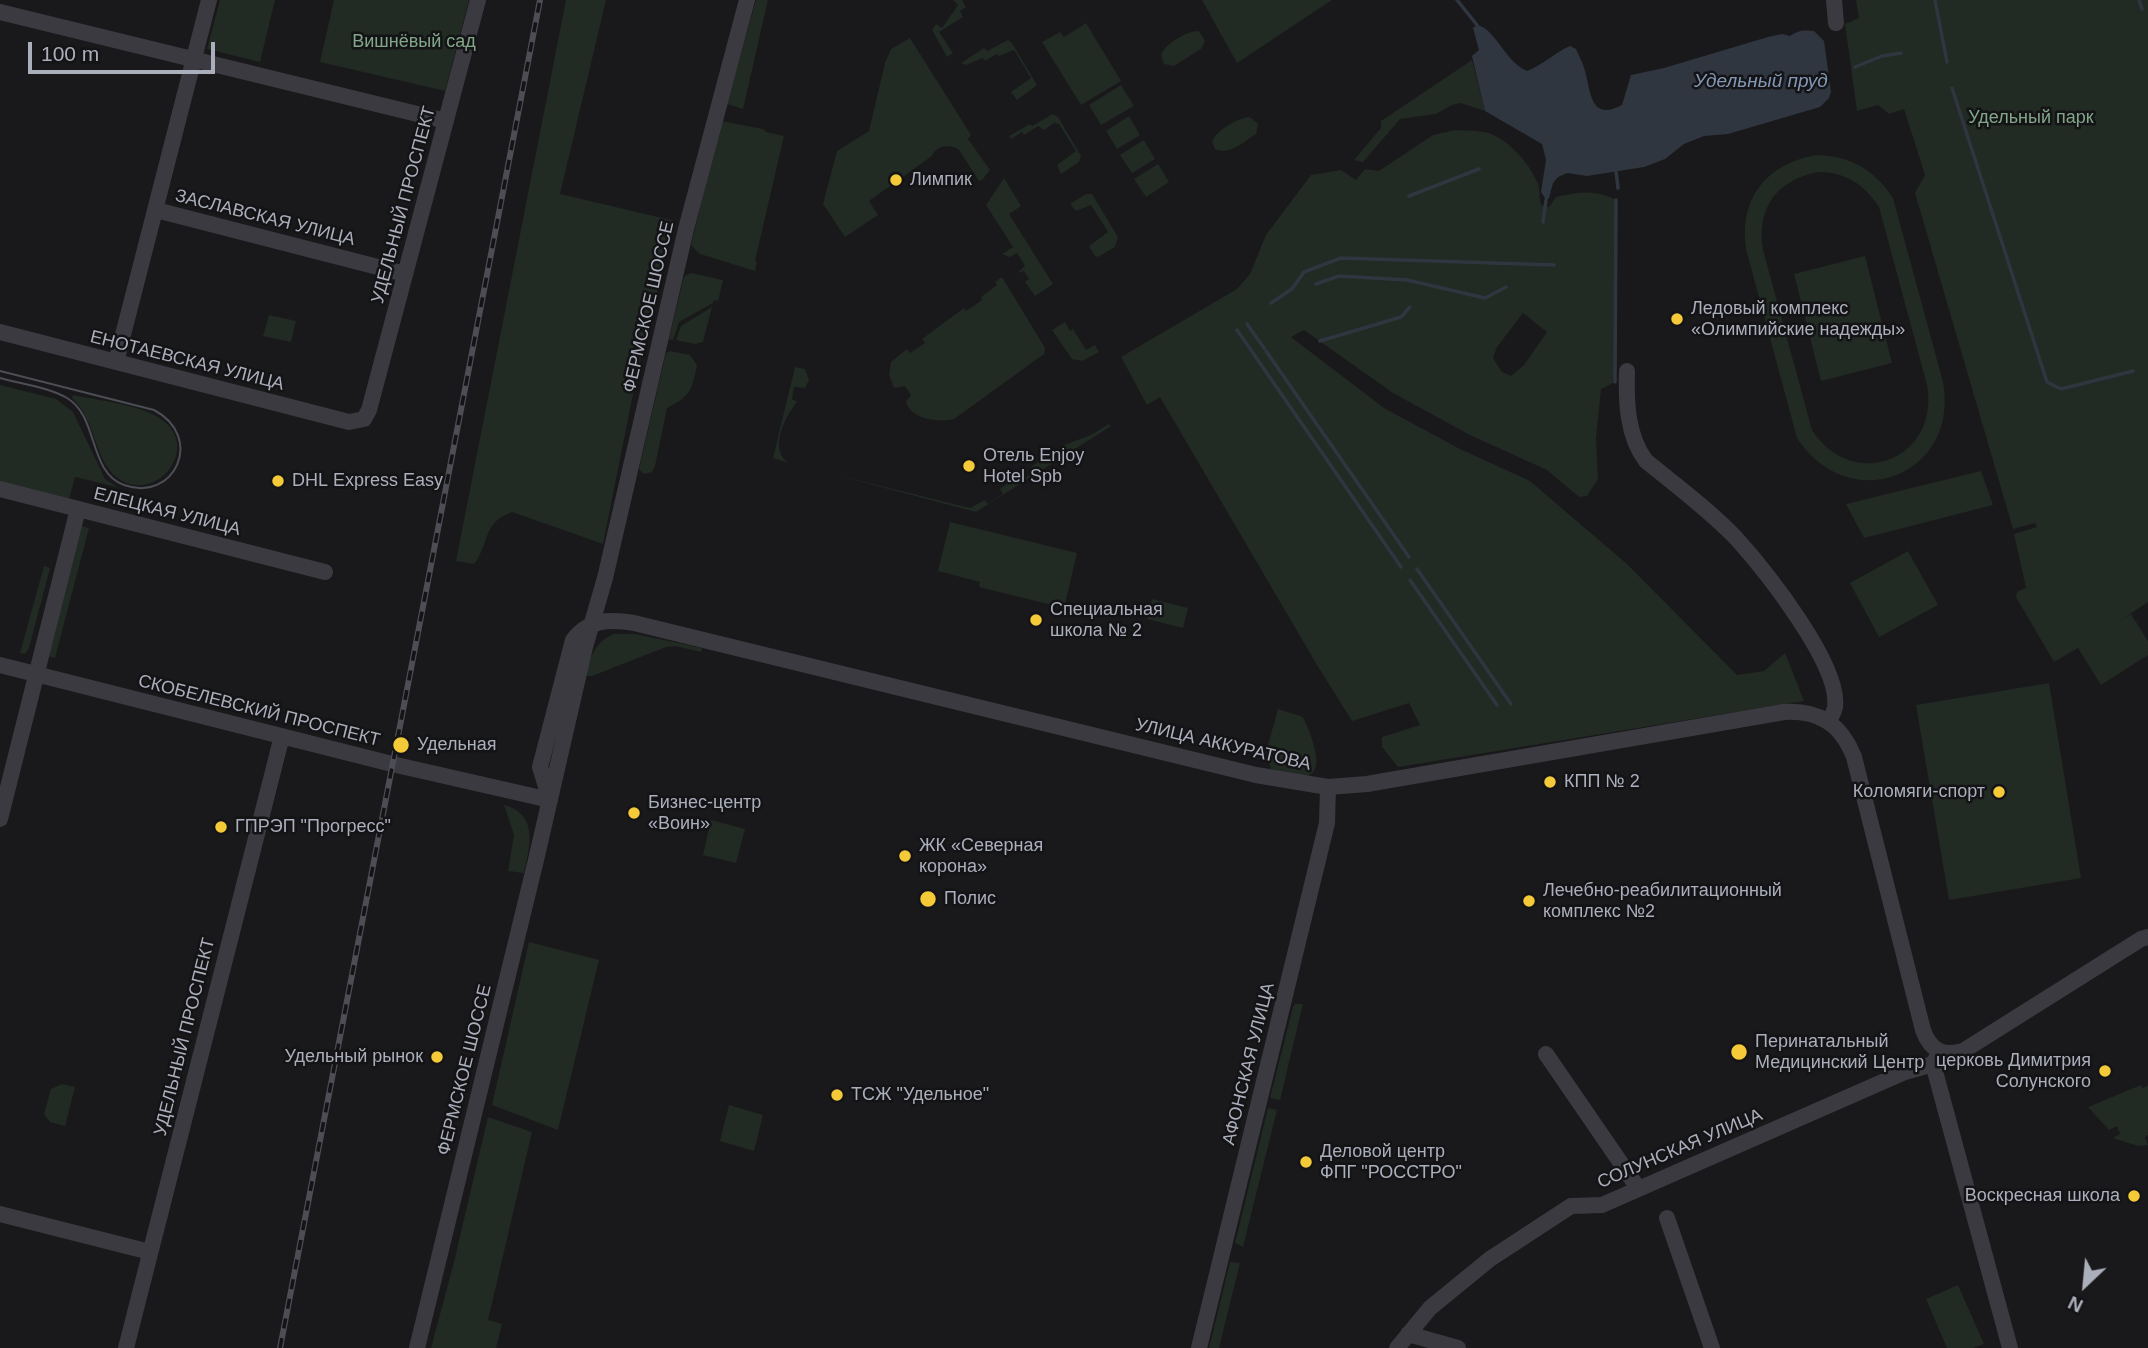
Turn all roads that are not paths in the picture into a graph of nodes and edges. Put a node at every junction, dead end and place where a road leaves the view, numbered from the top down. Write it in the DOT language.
graph roads {
  1 [pos="209,0"];
  2 [pos="478,0"];
  3 [pos="747,0"];
  4 [pos="1834,0"];
  5 [pos="0,12"];
  6 [pos="1836,23"];
  7 [pos="194,60"];
  8 [pos="446,121"];
  9 [pos="156,210"];
  10 [pos="405,274"];
  11 [pos="0,332"];
  12 [pos="116,362"];
  13 [pos="1626,371"];
  14 [pos="364,419"];
  15 [pos="0,489"];
  16 [pos="78,509"];
  17 [pos="325,572"];
  18 [pos="593,624"];
  19 [pos="0,665"];
  20 [pos="36,674"];
  21 [pos="1828,722"];
  22 [pos="282,736"];
  23 [pos="540,767"];
  24 [pos="1328,788"];
  25 [pos="510,791"];
  26 [pos="550,800"];
  27 [pos="0,819"];
  28 [pos="2148,937"];
  29 [pos="1546,1054"];
  30 [pos="1937,1058"];
  31 [pos="1638,1188"];
  32 [pos="0,1214"];
  33 [pos="1667,1218"];
  34 [pos="150,1252"];
  35 [pos="1408,1334"];
  36 [pos="126,1348"];
  37 [pos="417,1348"];
  38 [pos="1199,1348"];
  39 [pos="1397,1348"];
  40 [pos="1458,1348"];
  41 [pos="1712,1348"];
  42 [pos="2010,1348"];
  1 -- 7 [label="street"];
  2 -- 8 [label="street, УДЕЛЬНЫЙ ПРОСПЕКТ"];
  3 -- 18 [label="street, ФЕРМСКОЕ ШОССЕ"];
  4 -- 6 [label="street"];
  5 -- 7 [label="street"];
  7 -- 8 [label="street"];
  7 -- 9 [label="street"];
  8 -- 10 [label="street, УДЕЛЬНЫЙ ПРОСПЕКТ"];
  9 -- 10 [label="street, ЗАСЛАВСКАЯ УЛИЦА"];
  9 -- 12 [label="street"];
  10 -- 14 [label="street, УДЕЛЬНЫЙ ПРОСПЕКТ"];
  11 -- 12 [label="street, ЕНОТАЕВСКАЯ УЛИЦА"];
  12 -- 14 [label="street, ЕНОТАЕВСКАЯ УЛИЦА"];
  13 -- 21 [label="street"];
  15 -- 16 [label="street, ЕЛЕЦКАЯ УЛИЦА"];
  16 -- 17 [label="street, ЕЛЕЦКАЯ УЛИЦА"];
  16 -- 20 [label="street"];
  18 -- 23 [label="street, ФЕРМСКОЕ ШОССЕ"];
  18 -- 24 [label="street, УЛИЦА АККУРАТОВА"];
  18 -- 26 [label="street, ФЕРМСКОЕ ШОССЕ"];
  19 -- 20 [label="street, СКОБЕЛЕВСКИЙ ПРОСПЕКТ"];
  20 -- 22 [label="street, СКОБЕЛЕВСКИЙ ПРОСПЕКТ"];
  20 -- 27 [label="street"];
  21 -- 24 [label="street, УЛИЦА АККУРАТОВА"];
  21 -- 30 [label="street, УЛИЦА АККУРАТОВА"];
  22 -- 25 [label="street, СКОБЕЛЕВСКИЙ ПРОСПЕКТ"];
  22 -- 34 [label="street, УДЕЛЬНЫЙ ПРОСПЕКТ"];
  23 -- 25 [label="street"];
  23 -- 26 [label="street, ФЕРМСКОЕ ШОССЕ"];
  24 -- 38 [label="street, АФОНСКАЯ УЛИЦА"];
  25 -- 26 [label="street, СКОБЕЛЕВСКИЙ ПРОСПЕКТ"];
  26 -- 37 [label="street, ФЕРМСКОЕ ШОССЕ"];
  28 -- 30 [label="street, СОЛУНСКАЯ УЛИЦА"];
  29 -- 31 [label="street"];
  30 -- 31 [label="street, СОЛУНСКАЯ УЛИЦА"];
  30 -- 42 [label="street"];
  31 -- 35 [label="street, СОЛУНСКАЯ УЛИЦА"];
  32 -- 34 [label="street"];
  33 -- 41 [label="street"];
  34 -- 36 [label="street, УДЕЛЬНЫЙ ПРОСПЕКТ"];
  35 -- 39 [label="street, СОЛУНСКАЯ УЛИЦА"];
  35 -- 40 [label="street"];
}
